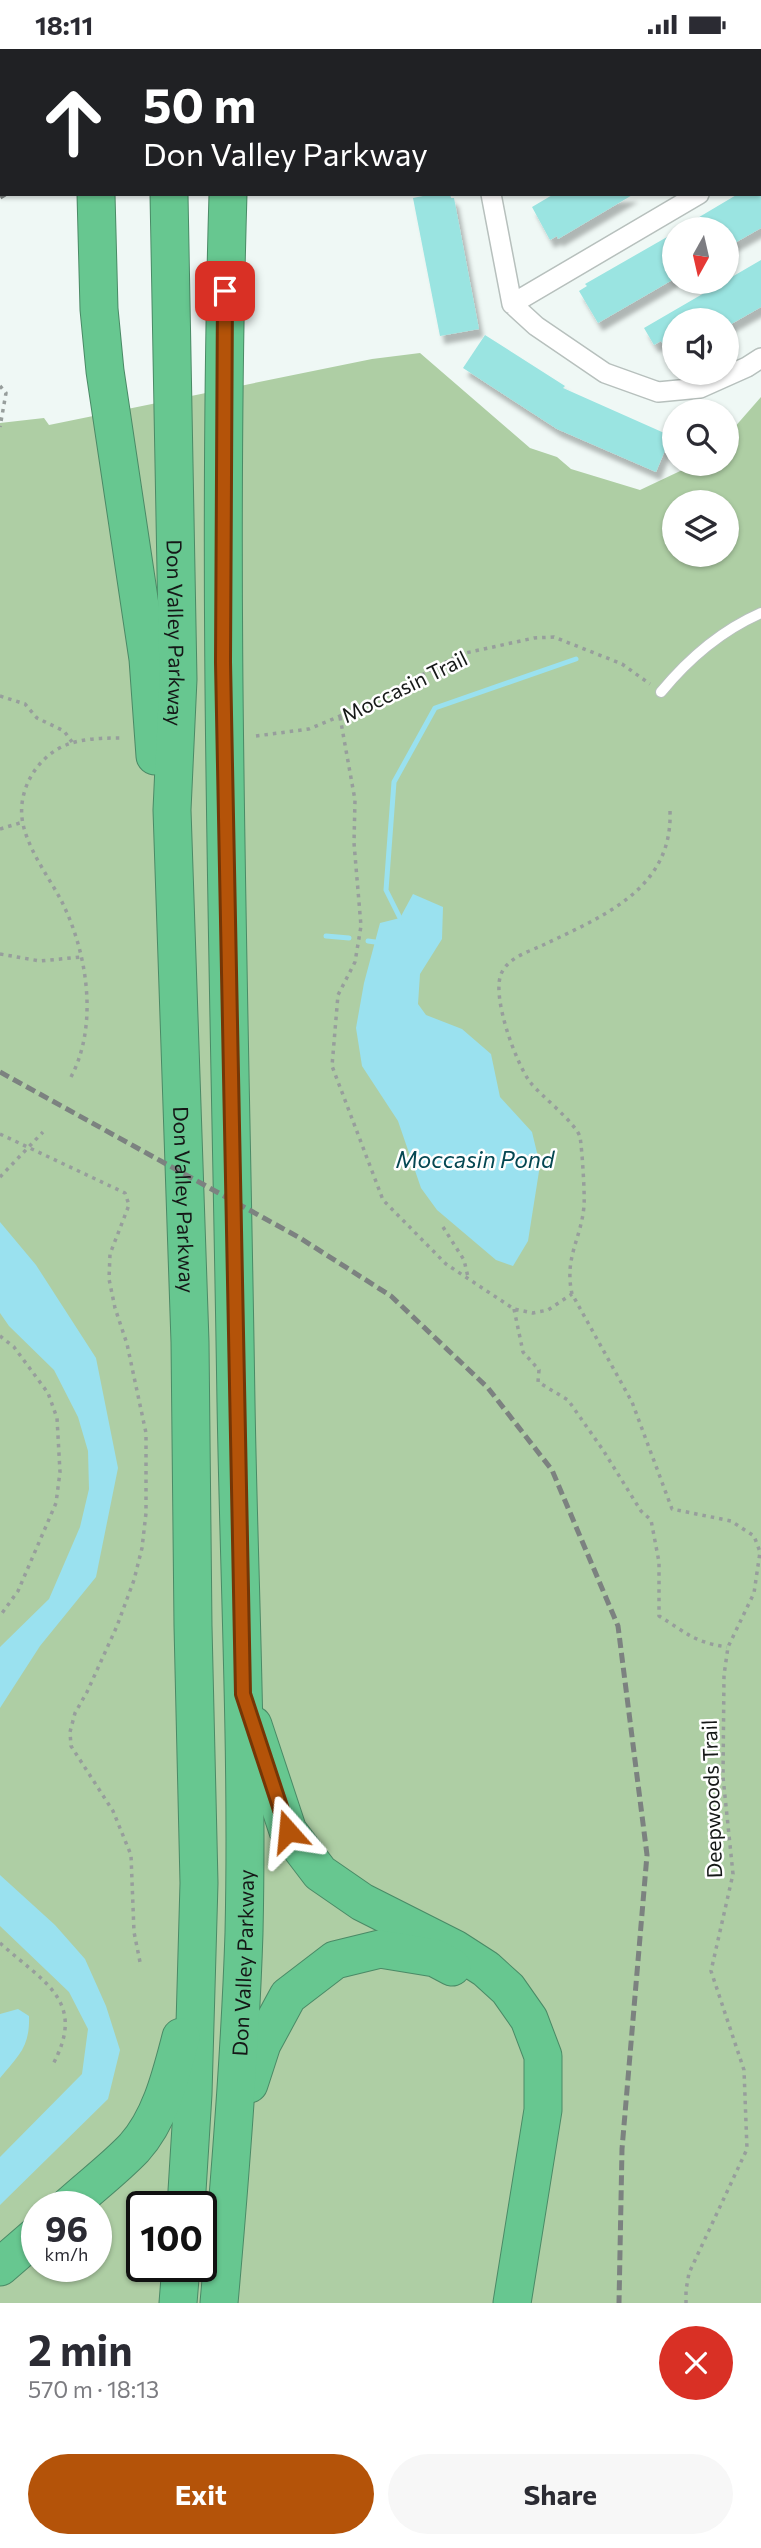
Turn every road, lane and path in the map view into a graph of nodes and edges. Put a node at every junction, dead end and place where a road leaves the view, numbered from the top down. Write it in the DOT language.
graph roads {
  1 [pos="96,196"];
  2 [pos="169,196"];
  3 [pos="228,196"];
  4 [pos="491,196"];
  5 [pos="696,196"];
  6 [pos="512,304"];
  7 [pos="761,358"];
  8 [pos="0,386"];
  9 [pos="0,427"];
  10 [pos="761,613"];
  11 [pos="661,692"];
  12 [pos="0,696"];
  13 [pos="340,717"];
  14 [pos="256,736"];
  15 [pos="124,738"];
  16 [pos="73,743"];
  17 [pos="172,810"];
  18 [pos="670,811"];
  19 [pos="23,821"];
  20 [pos="0,829"];
  21 [pos="0,954"];
  22 [pos="81,957"];
  23 [pos="71,1077"];
  24 [pos="43,1132"];
  25 [pos="0,1134"];
  26 [pos="29,1147"];
  27 [pos="0,1177"];
  28 [pos="443,1227"];
  29 [pos="469,1279"];
  30 [pos="572,1294"];
  31 [pos="514,1309"];
  32 [pos="0,1336"];
  33 [pos="760,1552"];
  34 [pos="0,1616"];
  35 [pos="728,1647"];
  36 [pos="243,1694"];
  37 [pos="0,1943"];
  38 [pos="140,1962"];
  39 [pos="195,1978"];
  40 [pos="52,2066"];
  41 [pos="234,2132"];
  42 [pos="86,2191"];
  43 [pos="187,2191"];
  44 [pos="21,2249"];
  45 [pos="0,2267"];
  46 [pos="180,2282"];
  47 [pos="178,2303"];
  48 [pos="219,2303"];
  49 [pos="495,2303"];
  50 [pos="512,2303"];
  51 [pos="687,2303"];
  1 -- 17 [label="highway"];
  2 -- 17 [label="highway, Don Valley Parkway"];
  3 -- 36 [label="highway, Don Valley Parkway"];
  4 -- 6 [label="street"];
  5 -- 6 [label="street"];
  6 -- 7 [label="street"];
  8 -- 9 [label="path"];
  10 -- 11 [label="lane"];
  11 -- 13 [label="path, Moccasin Trail"];
  12 -- 16 [label="path"];
  13 -- 14 [label="path, Moccasin Trail"];
  13 -- 29 [label="path"];
  15 -- 16 [label="path"];
  16 -- 19 [label="path"];
  17 -- 39 [label="highway, Don Valley Parkway"];
  18 -- 30 [label="path"];
  19 -- 20 [label="path"];
  19 -- 22 [label="path"];
  21 -- 22 [label="path"];
  22 -- 23 [label="path"];
  24 -- 26 [label="path"];
  25 -- 26 [label="path"];
  26 -- 27 [label="path"];
  26 -- 38 [label="path"];
  28 -- 29 [label="path"];
  29 -- 31 [label="path"];
  30 -- 31 [label="path"];
  30 -- 33 [label="path, Deepwoods Trail"];
  31 -- 35 [label="path"];
  32 -- 34 [label="path"];
  33 -- 35 [label="path, Deepwoods Trail"];
  35 -- 51 [label="path, Deepwoods Trail"];
  36 -- 41 [label="highway, Don Valley Parkway"];
  36 -- 50 [label="highway"];
  37 -- 40 [label="path"];
  39 -- 42 [label="highway"];
  39 -- 43 [label="highway, Don Valley Parkway"];
  41 -- 48 [label="highway, Don Valley Parkway"];
  41 -- 49 [label="highway"];
  44 -- 45 [label="highway"];
  46 -- 47 [label="highway"];
}
